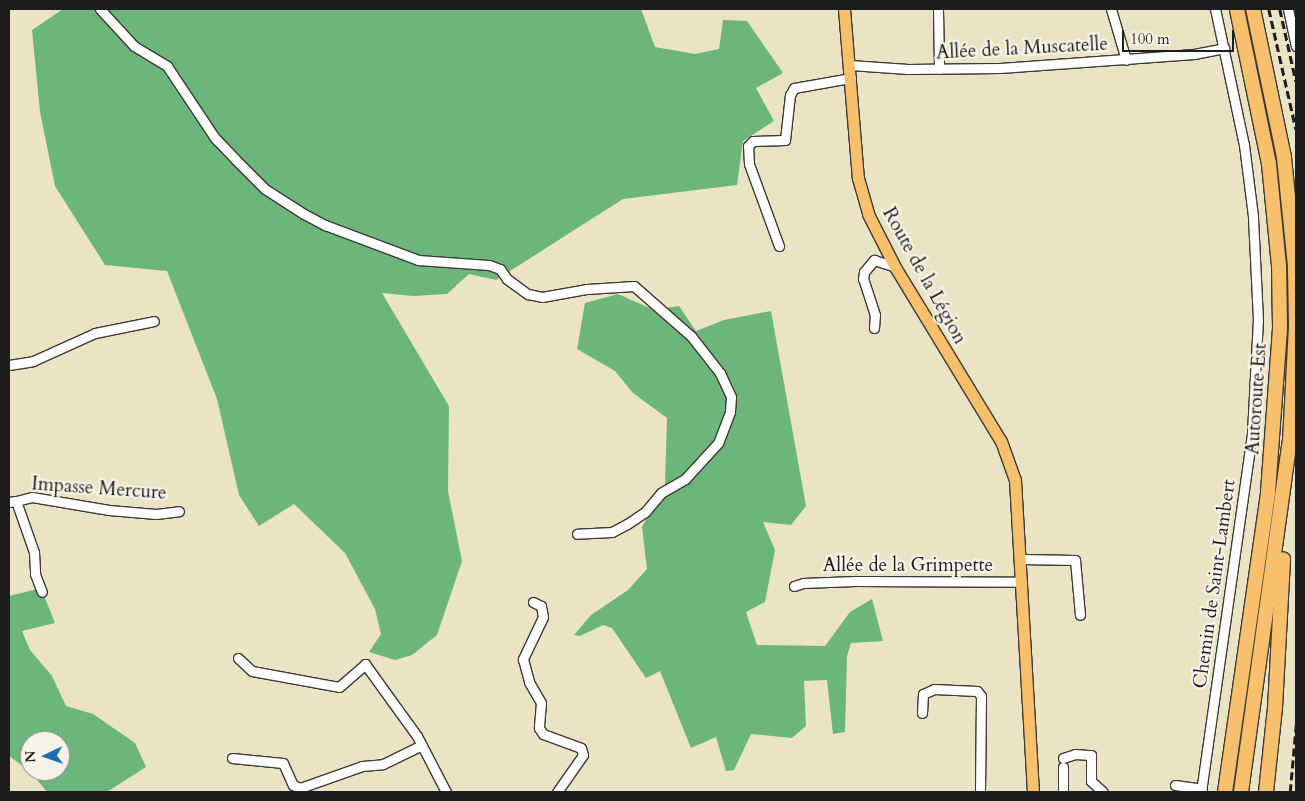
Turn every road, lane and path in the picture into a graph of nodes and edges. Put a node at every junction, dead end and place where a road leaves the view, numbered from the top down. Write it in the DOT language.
graph roads {
  1 [pos="100,9"];
  2 [pos="844,9"];
  3 [pos="938,9"];
  4 [pos="1111,9"];
  5 [pos="1215,9"];
  6 [pos="1237,9"];
  7 [pos="1253,9"];
  8 [pos="1288,9"];
  9 [pos="1295,31"];
  10 [pos="1296,46"];
  11 [pos="1224,48"];
  12 [pos="1126,60"];
  13 [pos="850,65"];
  14 [pos="939,69"];
  15 [pos="851,78"];
  16 [pos="779,246"];
  17 [pos="895,267"];
  18 [pos="154,321"];
  19 [pos="874,328"];
  20 [pos="9,365"];
  21 [pos="1290,441"];
  22 [pos="12,501"];
  23 [pos="179,511"];
  24 [pos="577,534"];
  25 [pos="1021,559"];
  26 [pos="1022,582"];
  27 [pos="794,586"];
  28 [pos="42,592"];
  29 [pos="533,602"];
  30 [pos="1080,615"];
  31 [pos="238,658"];
  32 [pos="922,713"];
  33 [pos="1029,730"];
  34 [pos="422,745"];
  35 [pos="232,758"];
  36 [pos="1175,785"];
  37 [pos="1201,791"];
  38 [pos="446,792"];
  39 [pos="557,792"];
  40 [pos="980,792"];
  41 [pos="1026,792"];
  42 [pos="1033,792"];
  43 [pos="1063,792"];
  44 [pos="1103,792"];
  45 [pos="1225,792"];
  46 [pos="1241,792"];
  47 [pos="1266,792"];
  1 -- 24 [label="street"];
  2 -- 13 [label="main road, Route de la Légion"];
  3 -- 14 [label="street"];
  4 -- 12 [label="street"];
  5 -- 11 [label="street, Chemin de Saint-Lambert"];
  6 -- 45 [label="highway, Autoroute Est"];
  7 -- 21 [label="highway, Autoroute Est"];
  8 -- 9 [label="street"];
  9 -- 10 [label="street"];
  11 -- 12 [label="street, Allée de la Muscatelle"];
  11 -- 37 [label="street, Chemin de Saint-Lambert"];
  12 -- 14 [label="street, Allée de la Muscatelle"];
  13 -- 14 [label="street, Allée de la Muscatelle"];
  13 -- 15 [label="main road, Route de la Légion"];
  15 -- 16 [label="street"];
  15 -- 17 [label="main road, Route de la Légion"];
  17 -- 19 [label="street"];
  17 -- 25 [label="main road, Route de la Légion"];
  18 -- 20 [label="street"];
  21 -- 46 [label="highway, Autoroute Est"];
  21 -- 47 [label="highway"];
  22 -- 23 [label="street, Impasse Mercure"];
  22 -- 28 [label="street"];
  25 -- 26 [label="main road, Route de la Légion"];
  25 -- 30 [label="street"];
  26 -- 27 [label="street, Allée de la Grimpette"];
  26 -- 33 [label="main road, Route de la Légion"];
  29 -- 39 [label="street"];
  31 -- 34 [label="street"];
  32 -- 40 [label="street"];
  33 -- 41 [label="main road"];
  33 -- 42 [label="main road"];
  34 -- 35 [label="street"];
  34 -- 38 [label="street"];
  36 -- 37 [label="street"];
  43 -- 44 [label="street"];
}
